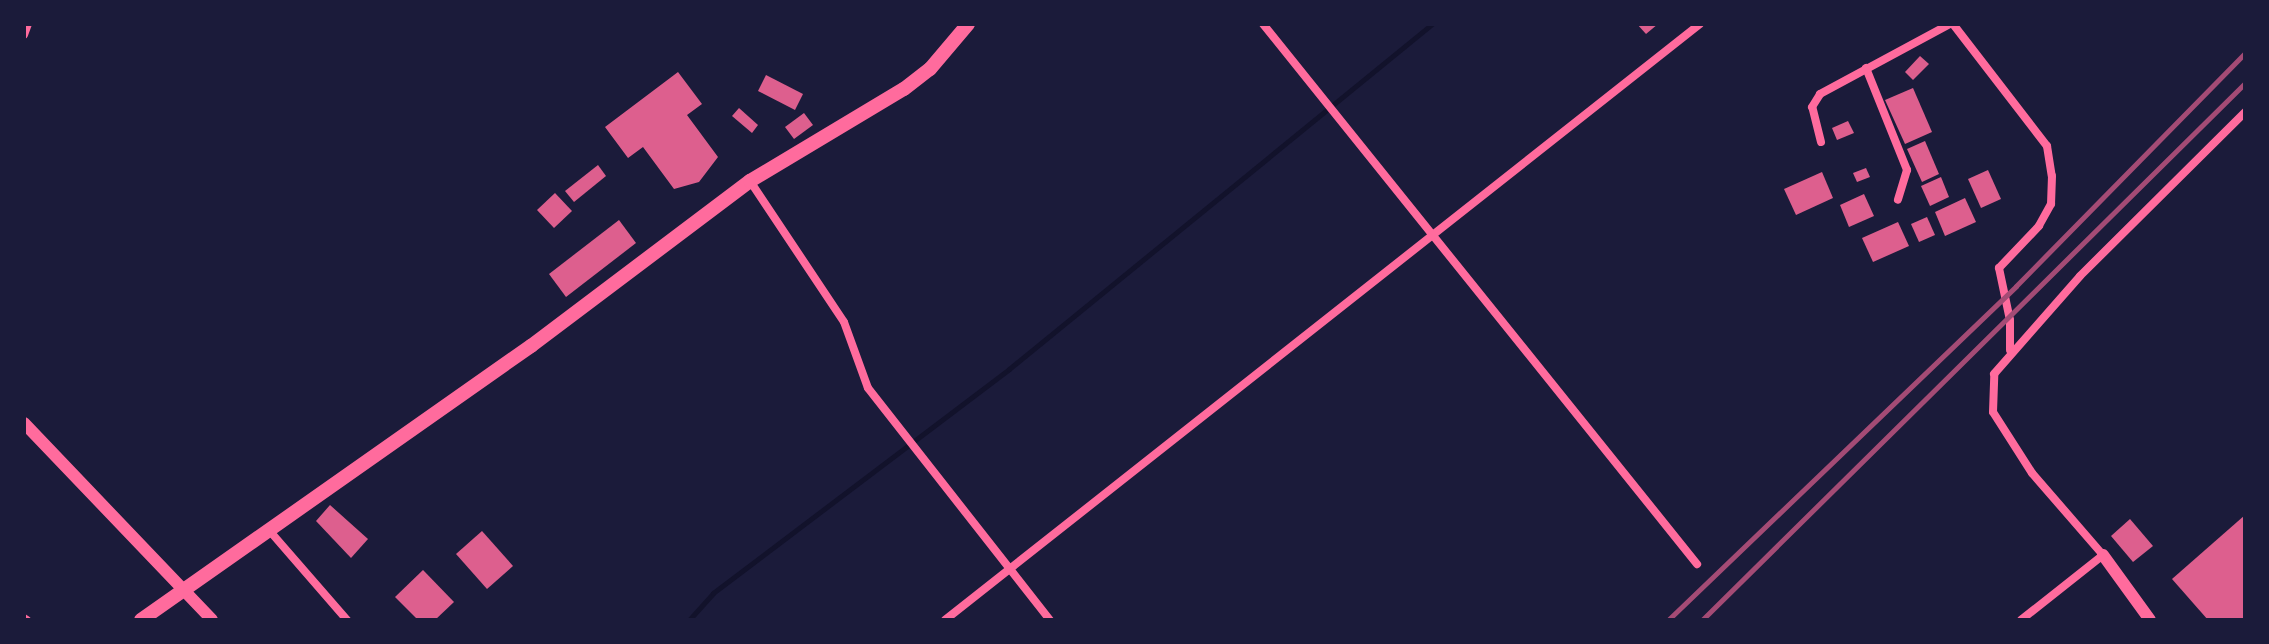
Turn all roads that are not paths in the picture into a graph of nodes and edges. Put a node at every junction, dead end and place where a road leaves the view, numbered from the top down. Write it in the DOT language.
graph roads {
  1 [pos="28,24"];
  2 [pos="968,24"];
  3 [pos="1263,24"];
  4 [pos="1700,24"];
  5 [pos="1951,24"];
  6 [pos="24,35"];
  7 [pos="1866,68"];
  8 [pos="2245,112"];
  9 [pos="1821,142"];
  10 [pos="750,181"];
  11 [pos="1898,200"];
  12 [pos="1432,237"];
  13 [pos="2010,351"];
  14 [pos="24,423"];
  15 [pos="268,529"];
  16 [pos="2103,555"];
  17 [pos="1697,564"];
  18 [pos="1012,571"];
  19 [pos="183,588"];
  20 [pos="141,620"];
  21 [pos="212,620"];
  22 [pos="347,620"];
  23 [pos="945,620"];
  24 [pos="1050,620"];
  25 [pos="2021,620"];
  26 [pos="2150,620"];
  1 -- 6 [label="street"];
  2 -- 10 [label="main road"];
  3 -- 12 [label="street"];
  4 -- 12 [label="street"];
  5 -- 7 [label="street"];
  5 -- 13 [label="street"];
  7 -- 9 [label="street"];
  7 -- 11 [label="street"];
  8 -- 13 [label="street"];
  10 -- 15 [label="main road"];
  10 -- 18 [label="street"];
  12 -- 17 [label="street"];
  12 -- 18 [label="street"];
  13 -- 16 [label="street"];
  14 -- 19 [label="street"];
  15 -- 19 [label="main road"];
  15 -- 22 [label="street"];
  16 -- 25 [label="street"];
  16 -- 26 [label="street"];
  18 -- 23 [label="street"];
  18 -- 24 [label="street"];
  19 -- 20 [label="main road"];
  19 -- 21 [label="street"];
}
